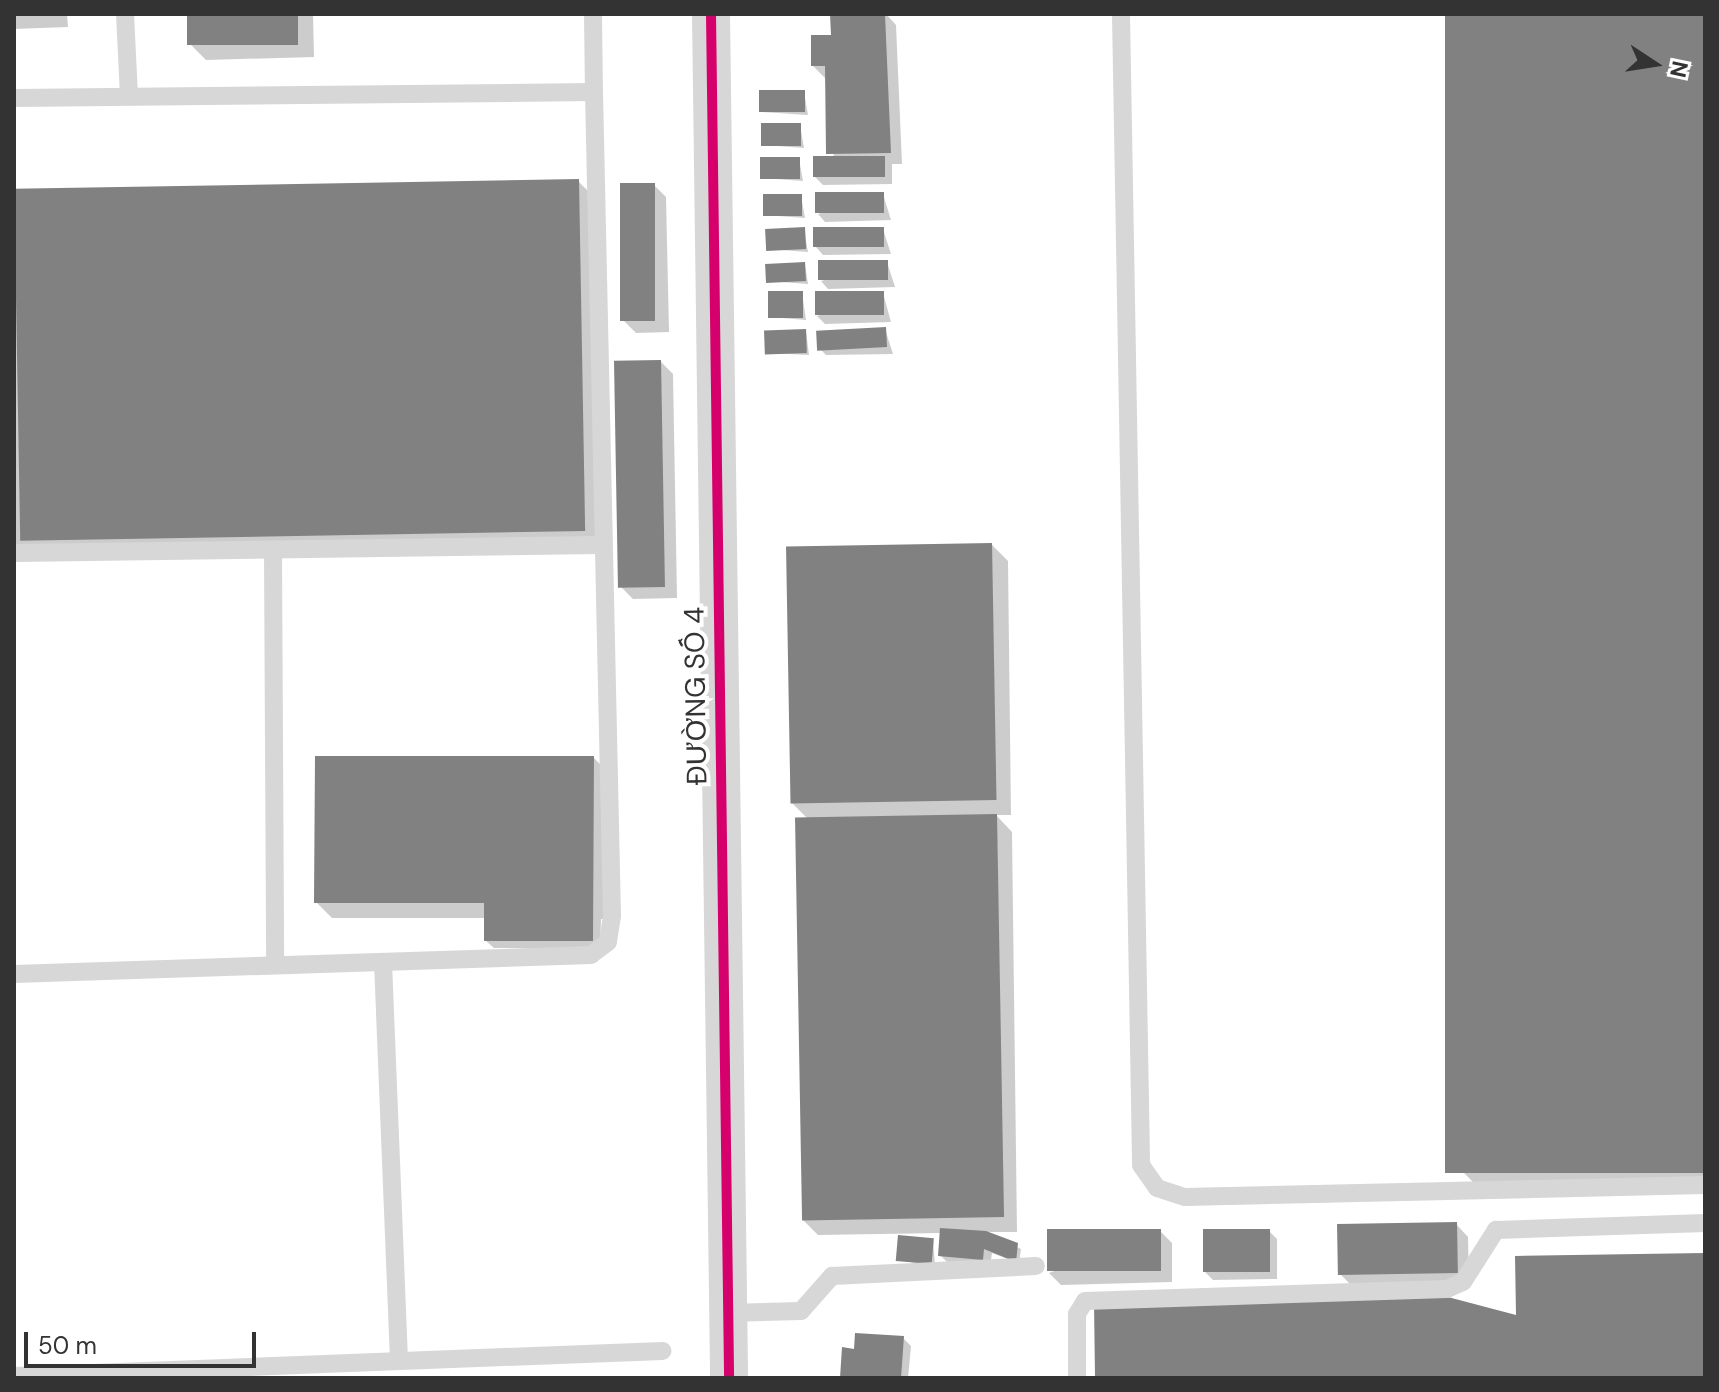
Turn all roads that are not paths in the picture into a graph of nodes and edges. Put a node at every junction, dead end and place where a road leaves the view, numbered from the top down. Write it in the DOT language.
graph roads {
  1 [pos="125,14"];
  2 [pos="593,14"];
  3 [pos="711,14"];
  4 [pos="1121,14"];
  5 [pos="594,92"];
  6 [pos="129,96"];
  7 [pos="14,98"];
  8 [pos="600,545"];
  9 [pos="273,551"];
  10 [pos="14,553"];
  11 [pos="383,962"];
  12 [pos="275,965"];
  13 [pos="14,974"];
  14 [pos="1705,1185"];
  15 [pos="1705,1223"];
  16 [pos="1036,1266"];
  17 [pos="728,1313"];
  18 [pos="663,1351"];
  19 [pos="462,1359"];
  20 [pos="399,1361"];
  21 [pos="14,1376"];
  22 [pos="463,1378"];
  23 [pos="729,1378"];
  24 [pos="1077,1378"];
  1 -- 6 [label="lane"];
  2 -- 5 [label="lane"];
  3 -- 17 [label="street, ĐƯỜNG SỐ 4"];
  4 -- 14 [label="lane"];
  5 -- 6 [label="lane"];
  5 -- 8 [label="lane"];
  6 -- 7 [label="lane"];
  8 -- 9 [label="lane"];
  8 -- 11 [label="lane"];
  9 -- 10 [label="lane"];
  9 -- 12 [label="lane"];
  11 -- 12 [label="lane"];
  11 -- 20 [label="lane"];
  12 -- 13 [label="lane"];
  15 -- 24 [label="lane"];
  16 -- 17 [label="lane"];
  17 -- 23 [label="street, ĐƯỜNG SỐ 4"];
  18 -- 19 [label="lane"];
  19 -- 20 [label="lane"];
  19 -- 22 [label="lane"];
  20 -- 21 [label="lane"];
}
